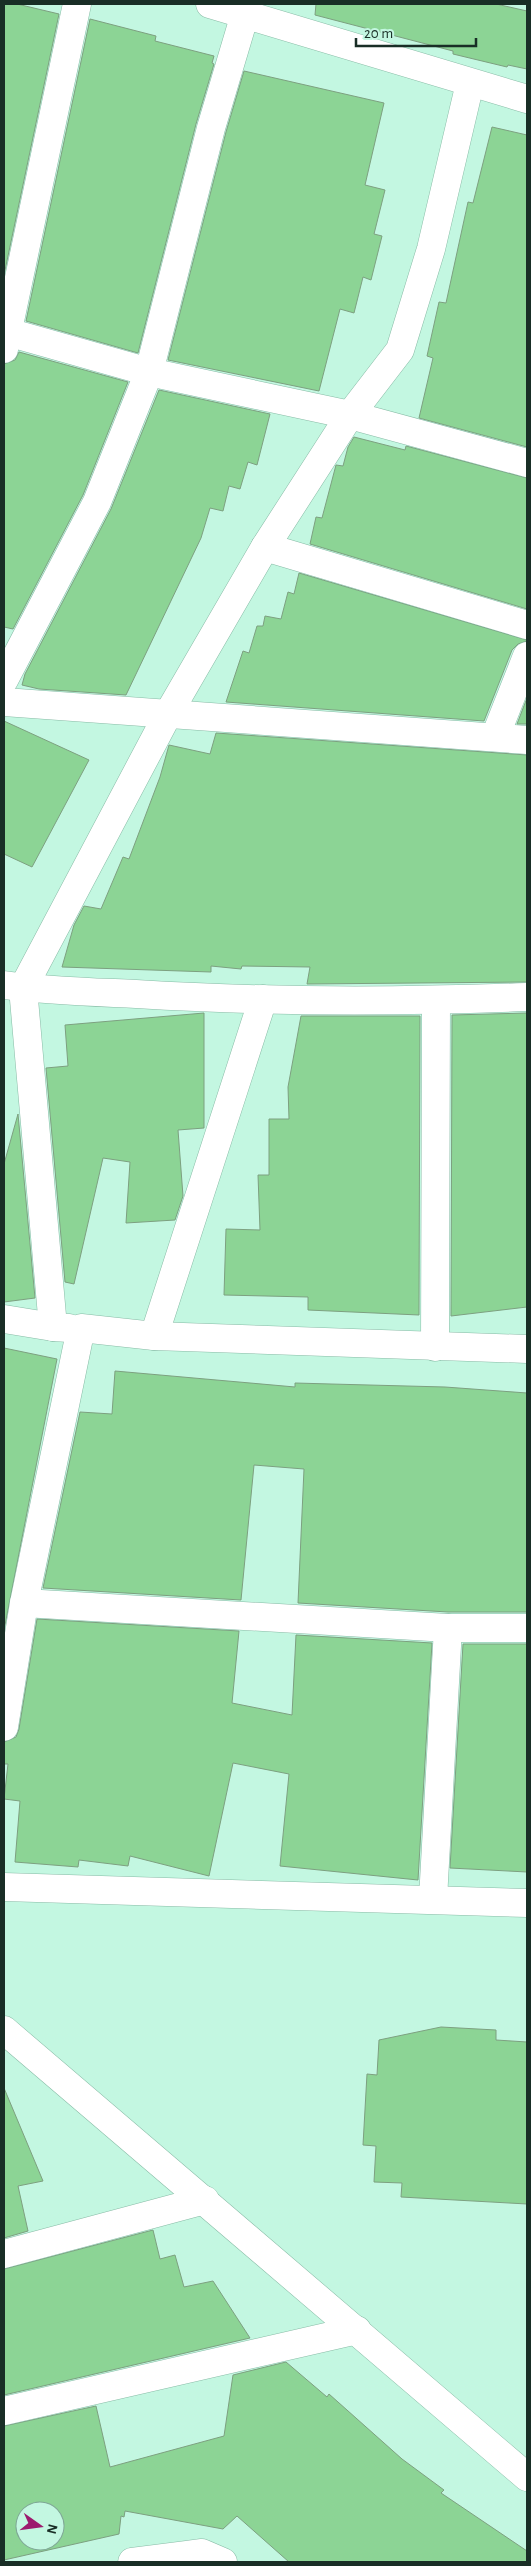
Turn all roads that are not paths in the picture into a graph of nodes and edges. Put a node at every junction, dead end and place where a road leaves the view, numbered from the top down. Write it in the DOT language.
graph roads {
  1 [pos="77,4"];
  2 [pos="210,4"];
  3 [pos="246,10"];
  4 [pos="470,83"];
  5 [pos="527,99"];
  6 [pos="6,337"];
  7 [pos="149,372"];
  8 [pos="350,415"];
  9 [pos="527,463"];
  10 [pos="266,547"];
  11 [pos="527,625"];
  12 [pos="527,656"];
  13 [pos="4,680"];
  14 [pos="4,702"];
  15 [pos="168,714"];
  16 [pos="495,738"];
  17 [pos="527,740"];
  18 [pos="13,986"];
  19 [pos="527,997"];
  20 [pos="263,999"];
  21 [pos="436,1000"];
  22 [pos="4,1319"];
  23 [pos="53,1327"];
  24 [pos="81,1328"];
  25 [pos="154,1336"];
  26 [pos="435,1347"];
  27 [pos="527,1349"];
  28 [pos="24,1602"];
  29 [pos="448,1628"];
  30 [pos="527,1628"];
  31 [pos="4,1728"];
  32 [pos="4,1887"];
  33 [pos="433,1899"];
  34 [pos="527,1903"];
  35 [pos="4,2030"];
  36 [pos="205,2200"];
  37 [pos="4,2254"];
  38 [pos="357,2330"];
  39 [pos="4,2411"];
  40 [pos="527,2477"];
  41 [pos="132,2562"];
  42 [pos="223,2562"];
  1 -- 6 [label="street"];
  2 -- 3 [label="street"];
  3 -- 4 [label="street"];
  3 -- 7 [label="street"];
  4 -- 5 [label="street"];
  4 -- 8 [label="street"];
  6 -- 7 [label="street"];
  7 -- 8 [label="street"];
  7 -- 13 [label="street"];
  8 -- 9 [label="street"];
  8 -- 10 [label="street"];
  10 -- 11 [label="street"];
  10 -- 15 [label="street"];
  12 -- 16 [label="street"];
  14 -- 15 [label="street"];
  15 -- 16 [label="street"];
  15 -- 18 [label="street"];
  16 -- 17 [label="street"];
  18 -- 20 [label="street"];
  18 -- 23 [label="street"];
  19 -- 21 [label="street"];
  20 -- 21 [label="street"];
  20 -- 25 [label="street"];
  21 -- 26 [label="street"];
  22 -- 23 [label="street"];
  23 -- 24 [label="street"];
  24 -- 25 [label="street"];
  24 -- 28 [label="street"];
  25 -- 26 [label="street"];
  26 -- 27 [label="street"];
  28 -- 29 [label="street"];
  28 -- 31 [label="street"];
  29 -- 30 [label="street"];
  29 -- 33 [label="street"];
  32 -- 33 [label="street"];
  33 -- 34 [label="street"];
  35 -- 36 [label="street"];
  36 -- 37 [label="street"];
  36 -- 38 [label="street"];
  38 -- 39 [label="street"];
  38 -- 40 [label="street"];
  41 -- 42 [label="street"];
}
